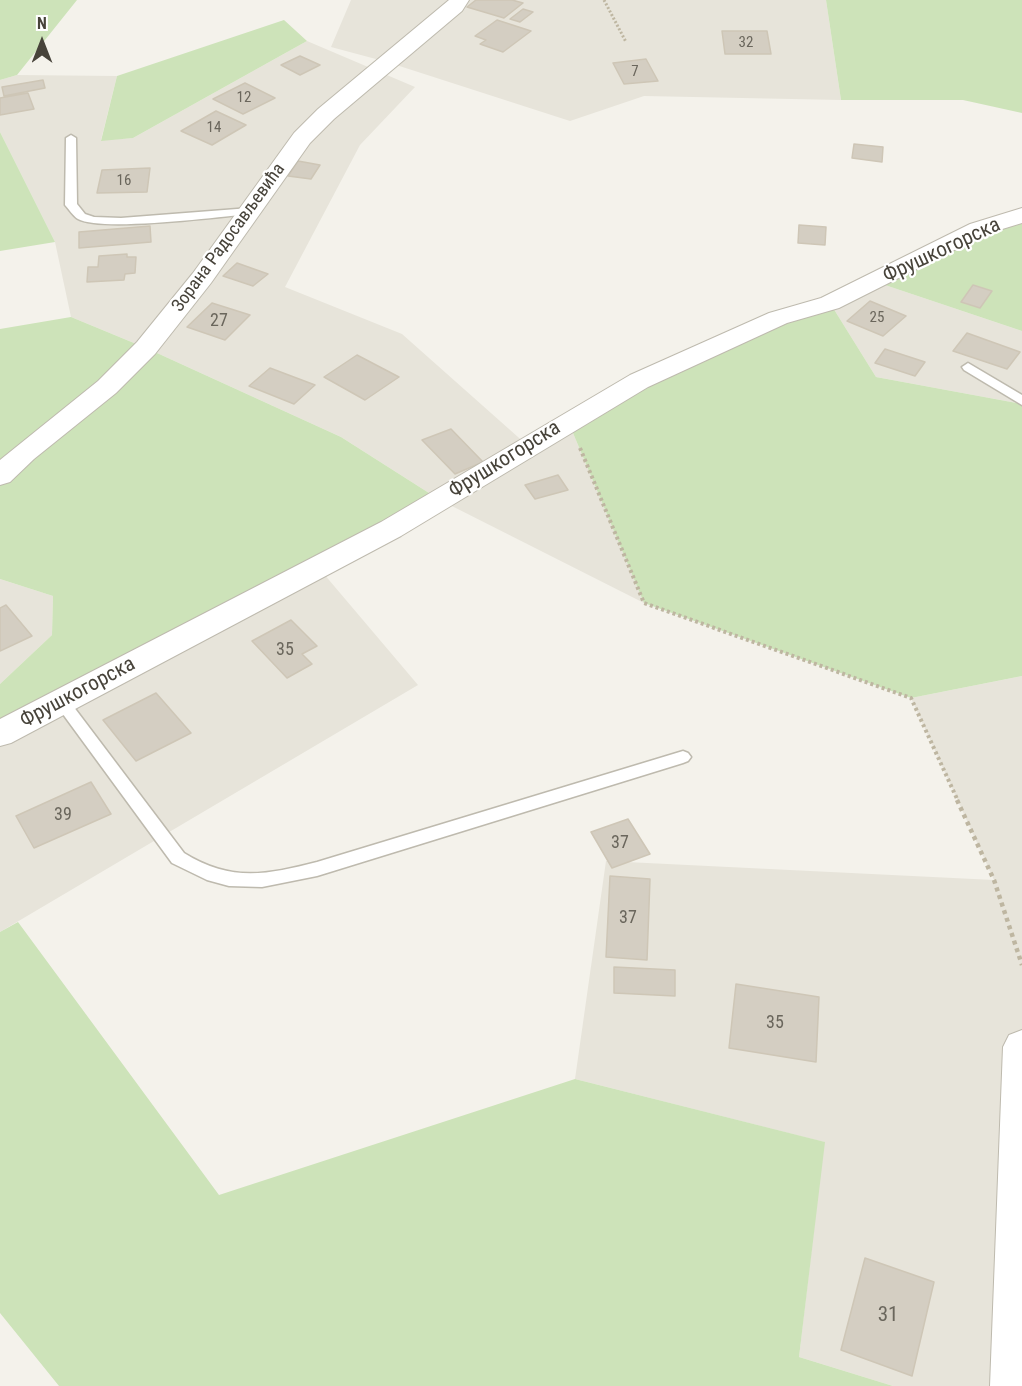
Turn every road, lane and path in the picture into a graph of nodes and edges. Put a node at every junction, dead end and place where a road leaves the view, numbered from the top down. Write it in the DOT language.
graph roads {
  1 [pos="459,0"];
  2 [pos="604,0"];
  3 [pos="626,42"];
  4 [pos="71,138"];
  5 [pos="250,211"];
  6 [pos="1022,215"];
  7 [pos="968,367"];
  8 [pos="1022,401"];
  9 [pos="568,421"];
  10 [pos="0,476"];
  11 [pos="62,702"];
  12 [pos="0,734"];
  13 [pos="684,757"];
  14 [pos="1022,965"];
  15 [pos="1022,1047"];
  16 [pos="1012,1386"];
  1 -- 5 [label="street, Зорана Радосављевића"];
  2 -- 3 [label="path"];
  4 -- 5 [label="lane"];
  5 -- 10 [label="street, Зорана Радосављевића"];
  6 -- 9 [label="street, Фрушкогорска"];
  7 -- 8 [label="lane"];
  9 -- 11 [label="street, Фрушкогорска"];
  9 -- 14 [label="path"];
  11 -- 12 [label="street, Фрушкогорска"];
  11 -- 13 [label="lane"];
  15 -- 16 [label="street"];
}
